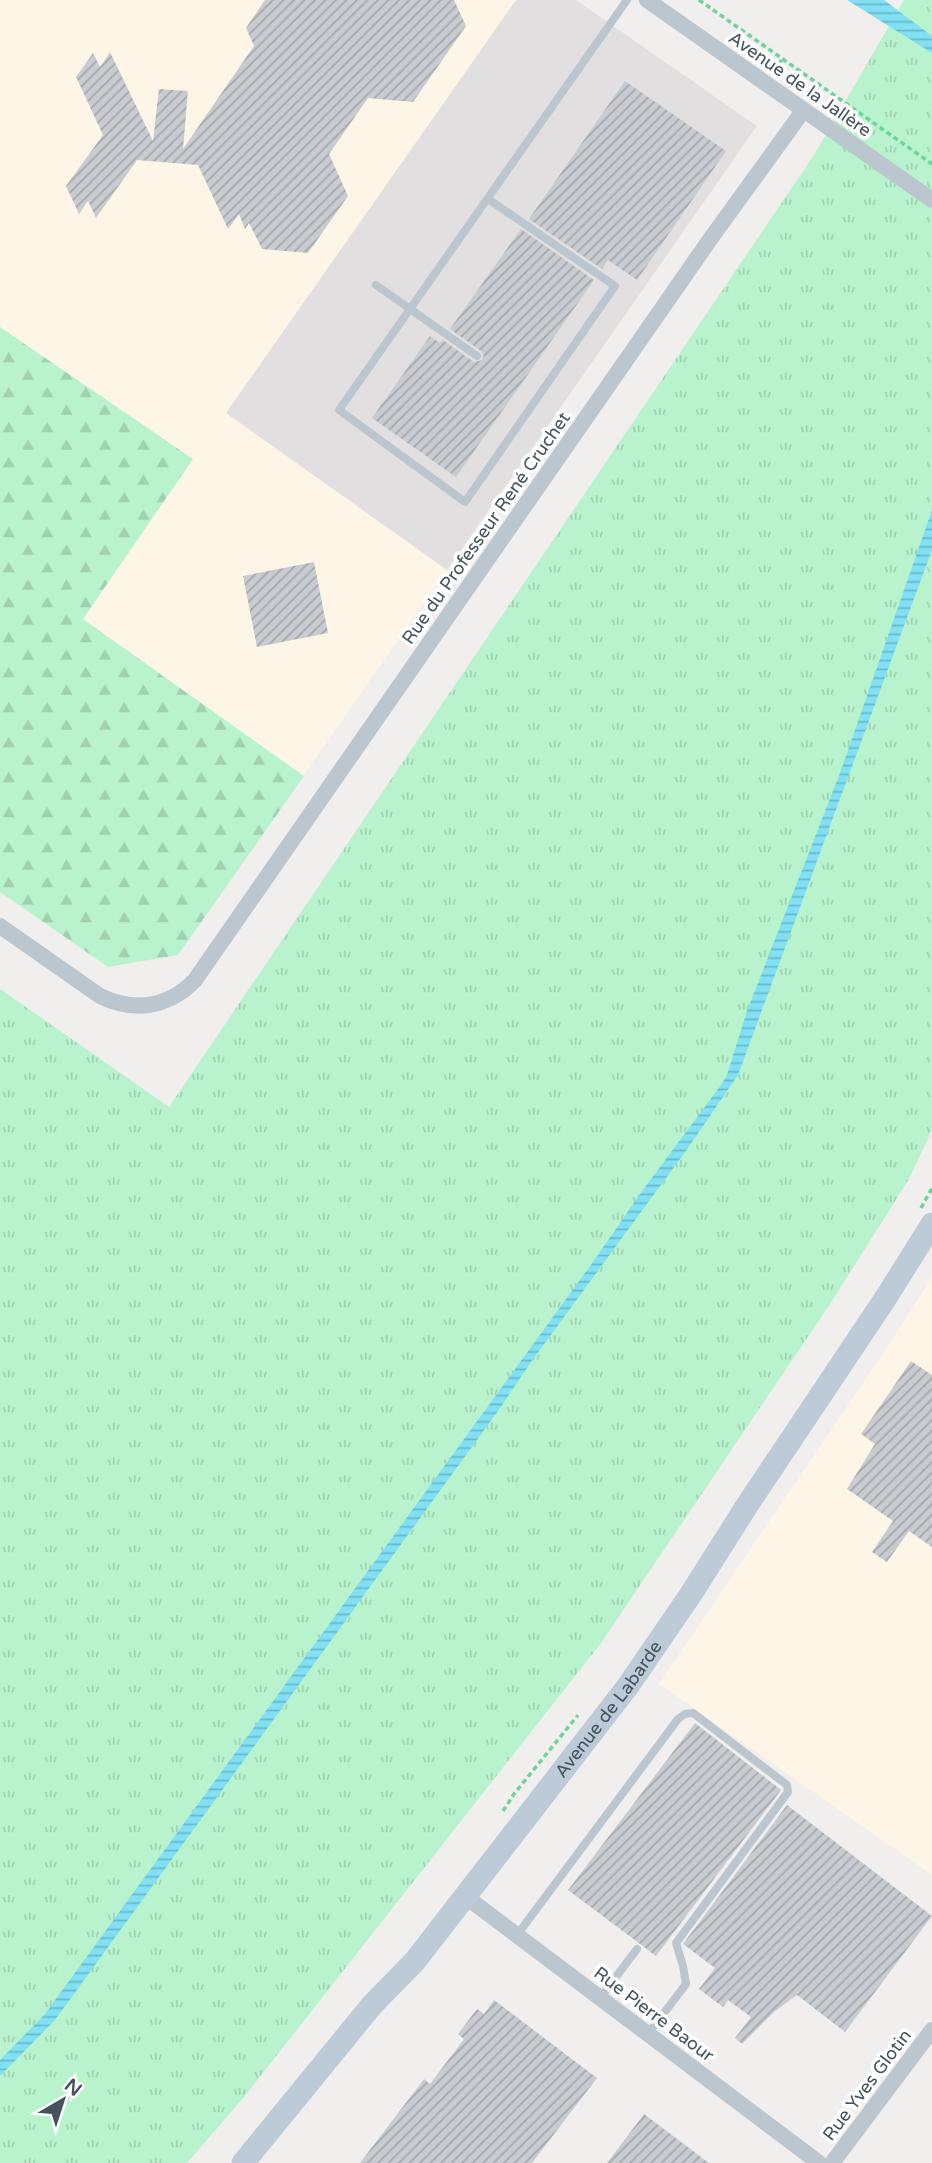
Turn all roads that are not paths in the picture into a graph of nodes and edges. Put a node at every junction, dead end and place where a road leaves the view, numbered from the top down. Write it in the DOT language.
graph roads {
  1 [pos="627,0"];
  2 [pos="647,0"];
  3 [pos="803,111"];
  4 [pos="488,198"];
  5 [pos="932,200"];
  6 [pos="376,285"];
  7 [pos="410,310"];
  8 [pos="477,356"];
  9 [pos="0,926"];
  10 [pos="924,1220"];
  11 [pos="465,1896"];
  12 [pos="516,1935"];
  13 [pos="637,1950"];
  14 [pos="600,1998"];
  15 [pos="932,2030"];
  16 [pos="648,2035"];
  17 [pos="243,2163"];
  18 [pos="819,2163"];
  19 [pos="832,2163"];
  1 -- 4 [label="lane"];
  2 -- 3 [label="street, Avenue de la Jallère"];
  3 -- 5 [label="street, Avenue de la Jallère"];
  3 -- 9 [label="street, Rue du Professeur René Cruchet"];
  4 -- 7 [label="lane"];
  4 -- 7 [label="lane"];
  6 -- 7 [label="lane"];
  7 -- 8 [label="lane"];
  10 -- 11 [label="main road, Avenue de Labarde"];
  11 -- 12 [label="street, Rue Pierre Baour"];
  11 -- 17 [label="main road, Avenue de Labarde"];
  12 -- 14 [label="street, Rue Pierre Baour"];
  12 -- 16 [label="lane"];
  13 -- 14 [label="lane"];
  14 -- 16 [label="street, Rue Pierre Baour"];
  15 -- 19 [label="street, Rue Yves Glotin"];
  16 -- 18 [label="street, Rue Pierre Baour"];
}
